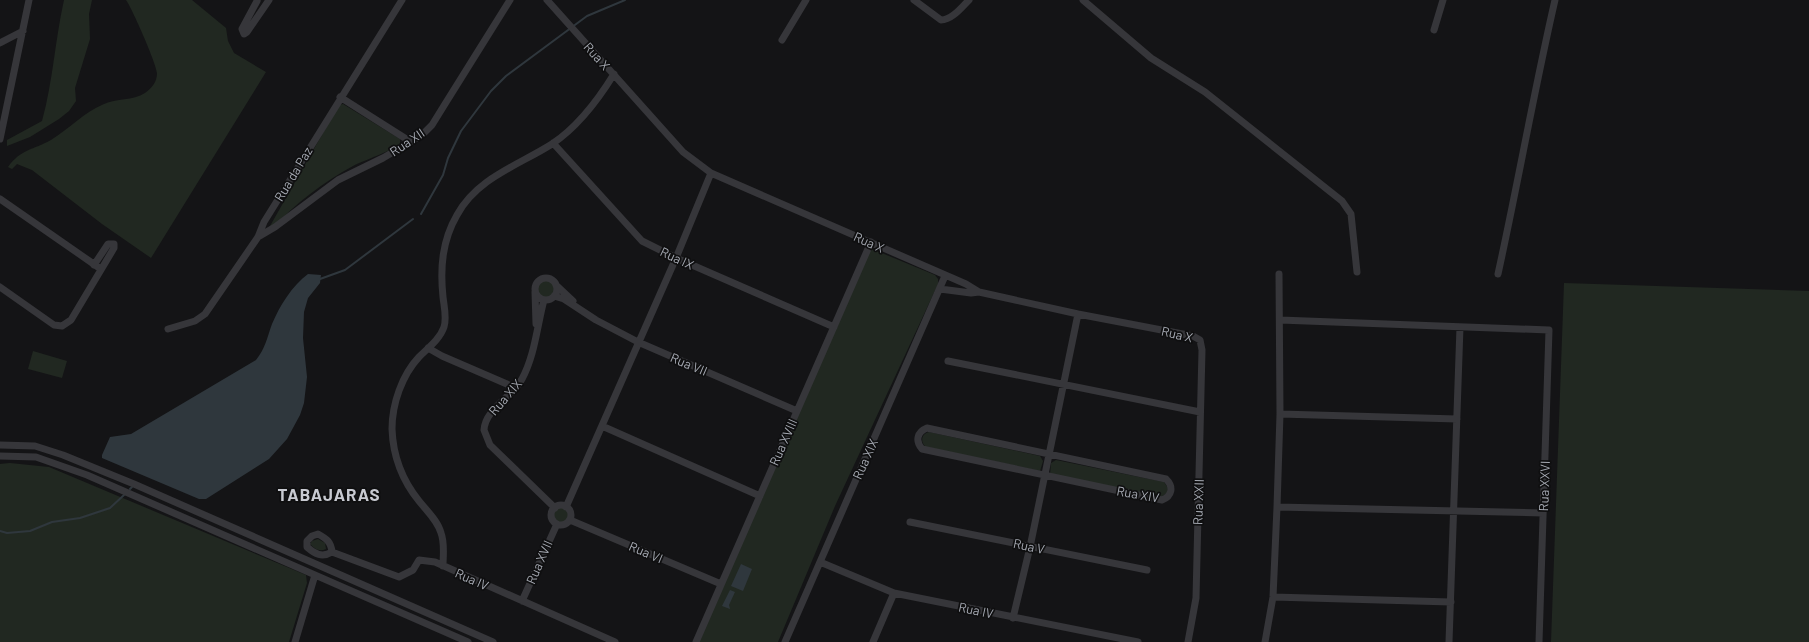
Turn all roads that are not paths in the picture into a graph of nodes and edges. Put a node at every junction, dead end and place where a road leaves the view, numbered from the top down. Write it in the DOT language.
graph roads {
  1 [pos="29,0"];
  2 [pos="269,0"];
  3 [pos="402,0"];
  4 [pos="510,0"];
  5 [pos="547,0"];
  6 [pos="806,0"];
  7 [pos="914,0"];
  8 [pos="969,0"];
  9 [pos="1083,0"];
  10 [pos="1443,0"];
  11 [pos="1555,0"];
  12 [pos="256,1"];
  13 [pos="264,7"];
  14 [pos="1434,30"];
  15 [pos="23,31"];
  16 [pos="782,40"];
  17 [pos="0,43"];
  18 [pos="614,74"];
  19 [pos="340,97"];
  20 [pos="1,130"];
  21 [pos="0,139"];
  22 [pos="411,142"];
  23 [pos="553,143"];
  24 [pos="711,173"];
  25 [pos="0,199"];
  26 [pos="258,237"];
  27 [pos="871,242"];
  28 [pos="676,258"];
  29 [pos="94,265"];
  30 [pos="101,269"];
  31 [pos="1357,272"];
  32 [pos="1279,274"];
  33 [pos="1498,274"];
  34 [pos="945,276"];
  35 [pos="556,285"];
  36 [pos="0,287"];
  37 [pos="940,289"];
  38 [pos="535,291"];
  39 [pos="979,292"];
  40 [pos="554,296"];
  41 [pos="544,300"];
  42 [pos="584,312"];
  43 [pos="1078,314"];
  44 [pos="1280,320"];
  45 [pos="834,327"];
  46 [pos="1460,327"];
  47 [pos="168,329"];
  48 [pos="537,330"];
  49 [pos="638,342"];
  50 [pos="428,348"];
  51 [pos="948,361"];
  52 [pos="1202,362"];
  53 [pos="1063,384"];
  54 [pos="516,388"];
  55 [pos="797,411"];
  56 [pos="1200,412"];
  57 [pos="1280,414"];
  58 [pos="1456,419"];
  59 [pos="602,426"];
  60 [pos="0,445"];
  61 [pos="1050,454"];
  62 [pos="63,455"];
  63 [pos="0,456"];
  64 [pos="60,464"];
  65 [pos="1045,475"];
  66 [pos="760,496"];
  67 [pos="566,507"];
  68 [pos="1278,507"];
  69 [pos="555,508"];
  70 [pos="1454,512"];
  71 [pos="1543,513"];
  72 [pos="570,520"];
  73 [pos="910,522"];
  74 [pos="557,524"];
  75 [pos="1030,547"];
  76 [pos="332,552"];
  77 [pos="299,557"];
  78 [pos="820,562"];
  79 [pos="443,566"];
  80 [pos="295,567"];
  81 [pos="326,569"];
  82 [pos="1147,570"];
  83 [pos="315,576"];
  84 [pos="322,579"];
  85 [pos="721,584"];
  86 [pos="894,593"];
  87 [pos="1273,597"];
  88 [pos="522,601"];
  89 [pos="1451,602"];
  90 [pos="1013,618"];
  91 [pos="1120,640"];
  92 [pos="295,642"];
  93 [pos="468,642"];
  94 [pos="493,642"];
  95 [pos="615,642"];
  96 [pos="696,642"];
  97 [pos="785,642"];
  98 [pos="873,642"];
  99 [pos="1138,642"];
  100 [pos="1188,642"];
  101 [pos="1265,642"];
  102 [pos="1449,642"];
  103 [pos="1539,642"];
  1 -- 15 [label="street"];
  2 -- 13 [label="street"];
  3 -- 19 [label="street, Rua da Paz"];
  4 -- 22 [label="street, Rua XII"];
  5 -- 18 [label="street, Rua X"];
  6 -- 16 [label="street"];
  7 -- 8 [label="street"];
  9 -- 31 [label="street"];
  10 -- 14 [label="street"];
  11 -- 33 [label="street"];
  12 -- 13 [label="street"];
  12 -- 13 [label="street"];
  15 -- 17 [label="street"];
  15 -- 20 [label="street"];
  18 -- 23 [label="street"];
  18 -- 24 [label="street, Rua X"];
  19 -- 22 [label="street"];
  19 -- 26 [label="street, Rua da Paz"];
  20 -- 21 [label="street"];
  22 -- 26 [label="street, Rua XII"];
  23 -- 28 [label="street, Rua IX"];
  23 -- 50 [label="street"];
  24 -- 27 [label="street, Rua X"];
  24 -- 28 [label="street"];
  25 -- 29 [label="street"];
  26 -- 47 [label="street, Rua da Paz"];
  27 -- 34 [label="street, Rua X"];
  27 -- 45 [label="street, Rua XVIII"];
  28 -- 45 [label="street, Rua IX"];
  28 -- 49 [label="street"];
  29 -- 30 [label="street"];
  29 -- 30 [label="street"];
  30 -- 36 [label="street"];
  32 -- 44 [label="street"];
  34 -- 37 [label="street, Rua XIX"];
  34 -- 39 [label="street, Rua X"];
  35 -- 38 [label="street"];
  35 -- 40 [label="street"];
  35 -- 42 [label="street"];
  37 -- 39 [label="street"];
  37 -- 78 [label="street, Rua XIX"];
  38 -- 41 [label="street"];
  38 -- 48 [label="street, Rua XIX"];
  39 -- 43 [label="street, Rua X"];
  40 -- 41 [label="street"];
  40 -- 42 [label="street"];
  41 -- 48 [label="street, Rua XIX"];
  42 -- 49 [label="street, Rua VII"];
  43 -- 52 [label="street, Rua X"];
  43 -- 53 [label="street"];
  44 -- 46 [label="street"];
  44 -- 57 [label="street"];
  45 -- 55 [label="street, Rua XVIII"];
  46 -- 58 [label="street"];
  46 -- 71 [label="street, Rua XXVI"];
  48 -- 54 [label="street, Rua XIX"];
  49 -- 55 [label="street, Rua VII"];
  49 -- 59 [label="street"];
  50 -- 54 [label="street"];
  50 -- 79 [label="street"];
  51 -- 53 [label="street"];
  52 -- 56 [label="street, Rua XXII"];
  53 -- 56 [label="street"];
  53 -- 61 [label="street"];
  54 -- 69 [label="street, Rua XIX"];
  55 -- 66 [label="street, Rua XVIII"];
  56 -- 100 [label="street, Rua XXII"];
  57 -- 58 [label="street"];
  57 -- 68 [label="street"];
  58 -- 70 [label="street"];
  59 -- 66 [label="street"];
  59 -- 67 [label="street"];
  60 -- 62 [label="street"];
  61 -- 65 [label="street"];
  61 -- 65 [label="street, Rua XIV"];
  61 -- 65 [label="street, Rua XIV"];
  62 -- 64 [label="street"];
  62 -- 77 [label="street"];
  63 -- 64 [label="street"];
  64 -- 80 [label="street"];
  65 -- 75 [label="street"];
  66 -- 85 [label="street, Rua XVIII"];
  67 -- 69 [label="street"];
  67 -- 72 [label="street"];
  68 -- 70 [label="street"];
  68 -- 87 [label="street"];
  69 -- 74 [label="street, Rua XVII"];
  70 -- 71 [label="street"];
  70 -- 89 [label="street"];
  71 -- 103 [label="street, Rua XXVI"];
  72 -- 74 [label="street, Rua XVII"];
  72 -- 85 [label="street, Rua VI"];
  73 -- 75 [label="street, Rua V"];
  74 -- 88 [label="street, Rua XVII"];
  75 -- 82 [label="street, Rua V"];
  75 -- 90 [label="street"];
  76 -- 79 [label="street, Rua IV"];
  77 -- 80 [label="street"];
  77 -- 81 [label="street"];
  78 -- 86 [label="street, Rua IV"];
  78 -- 97 [label="street, Rua XIX"];
  79 -- 88 [label="street, Rua IV"];
  80 -- 83 [label="street"];
  81 -- 84 [label="street"];
  81 -- 94 [label="street"];
  83 -- 84 [label="street"];
  83 -- 92 [label="street"];
  84 -- 93 [label="street"];
  85 -- 96 [label="street, Rua XVIII"];
  86 -- 90 [label="street, Rua IV"];
  86 -- 98 [label="street"];
  87 -- 89 [label="street"];
  87 -- 101 [label="street"];
  88 -- 95 [label="street, Rua IV"];
  89 -- 102 [label="street"];
  90 -- 91 [label="street, Rua IV"];
  91 -- 99 [label="street, Rua IV"];
}
